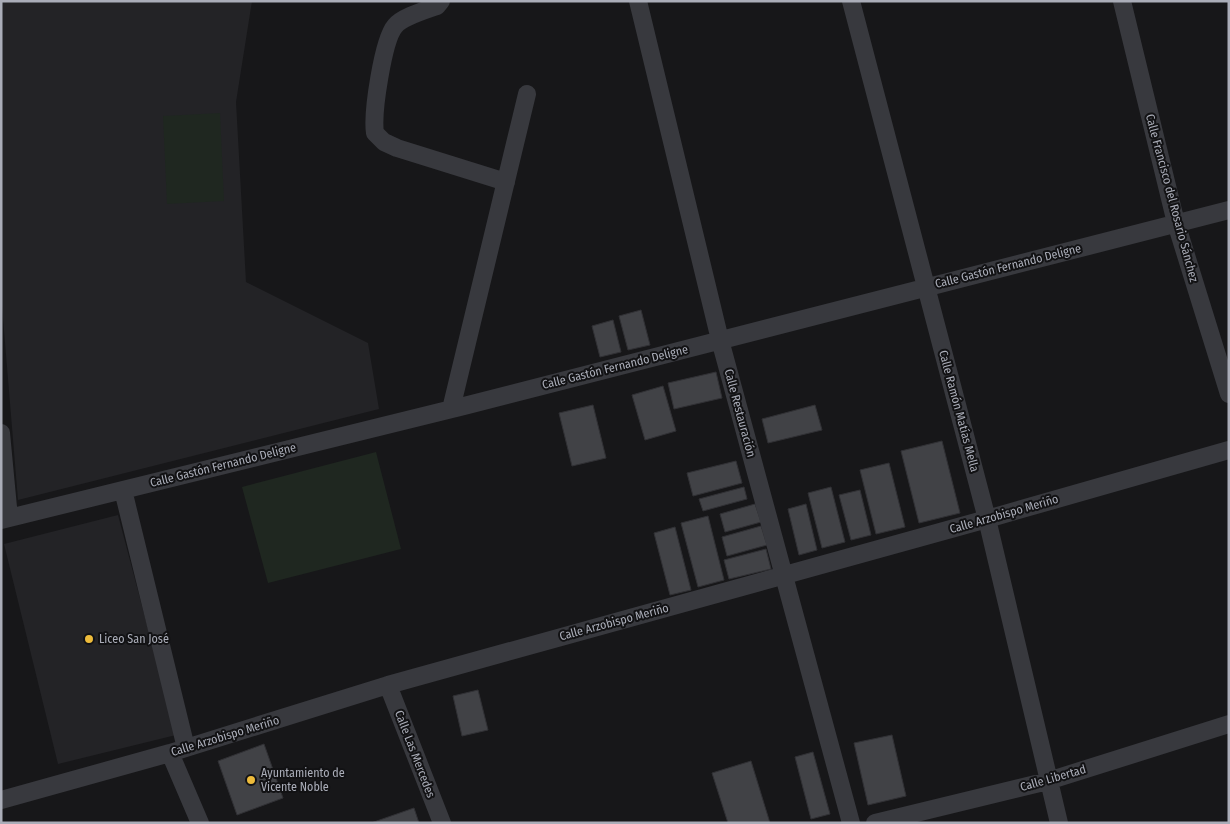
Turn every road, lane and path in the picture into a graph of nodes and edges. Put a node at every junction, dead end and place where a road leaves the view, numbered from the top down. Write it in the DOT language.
graph roads {
  1 [pos="441,1"];
  2 [pos="638,1"];
  3 [pos="851,1"];
  4 [pos="1122,1"];
  5 [pos="527,94"];
  6 [pos="506,182"];
  7 [pos="1229,210"];
  8 [pos="1176,223"];
  9 [pos="927,287"];
  10 [pos="720,340"];
  11 [pos="1229,394"];
  12 [pos="451,409"];
  13 [pos="1,433"];
  14 [pos="1229,450"];
  15 [pos="123,490"];
  16 [pos="5,519"];
  17 [pos="987,519"];
  18 [pos="784,576"];
  19 [pos="388,685"];
  20 [pos="1229,724"];
  21 [pos="178,751"];
  22 [pos="1048,781"];
  23 [pos="1,800"];
  24 [pos="200,823"];
  25 [pos="442,823"];
  26 [pos="851,823"];
  27 [pos="875,823"];
  28 [pos="1059,823"];
  1 -- 6 [label="street"];
  2 -- 10 [label="street, Calle Restauración"];
  3 -- 9 [label="street, Calle Ramón Matías Mella"];
  4 -- 8 [label="street, Calle Francisco del Rosario Sánchez"];
  5 -- 6 [label="street"];
  6 -- 12 [label="street"];
  7 -- 8 [label="street, Calle Gastón Fernando Deligne"];
  8 -- 9 [label="street, Calle Gastón Fernando Deligne"];
  8 -- 11 [label="street, Calle Francisco del Rosario Sánchez"];
  9 -- 10 [label="street, Calle Gastón Fernando Deligne"];
  9 -- 17 [label="street, Calle Ramón Matías Mella"];
  10 -- 12 [label="street, Calle Gastón Fernando Deligne"];
  10 -- 18 [label="street, Calle Restauración"];
  12 -- 15 [label="street, Calle Gastón Fernando Deligne"];
  13 -- 16 [label="street"];
  14 -- 17 [label="street, Calle Arzobispo Meriño"];
  15 -- 16 [label="street, Calle Gastón Fernando Deligne"];
  15 -- 21 [label="street"];
  17 -- 18 [label="street, Calle Arzobispo Meriño"];
  17 -- 22 [label="street, Calle Ramón Matías Mella"];
  18 -- 19 [label="street, Calle Arzobispo Meriño"];
  18 -- 26 [label="street, Calle Restauración"];
  19 -- 21 [label="street, Calle Arzobispo Meriño"];
  19 -- 25 [label="street, Calle Las Mercedes"];
  20 -- 22 [label="street, Calle Libertad"];
  21 -- 23 [label="street, Calle Arzobispo Meriño"];
  21 -- 24 [label="street"];
  22 -- 27 [label="street, Calle Libertad"];
  22 -- 28 [label="street, Calle Ramón Matías Mella"];
}
